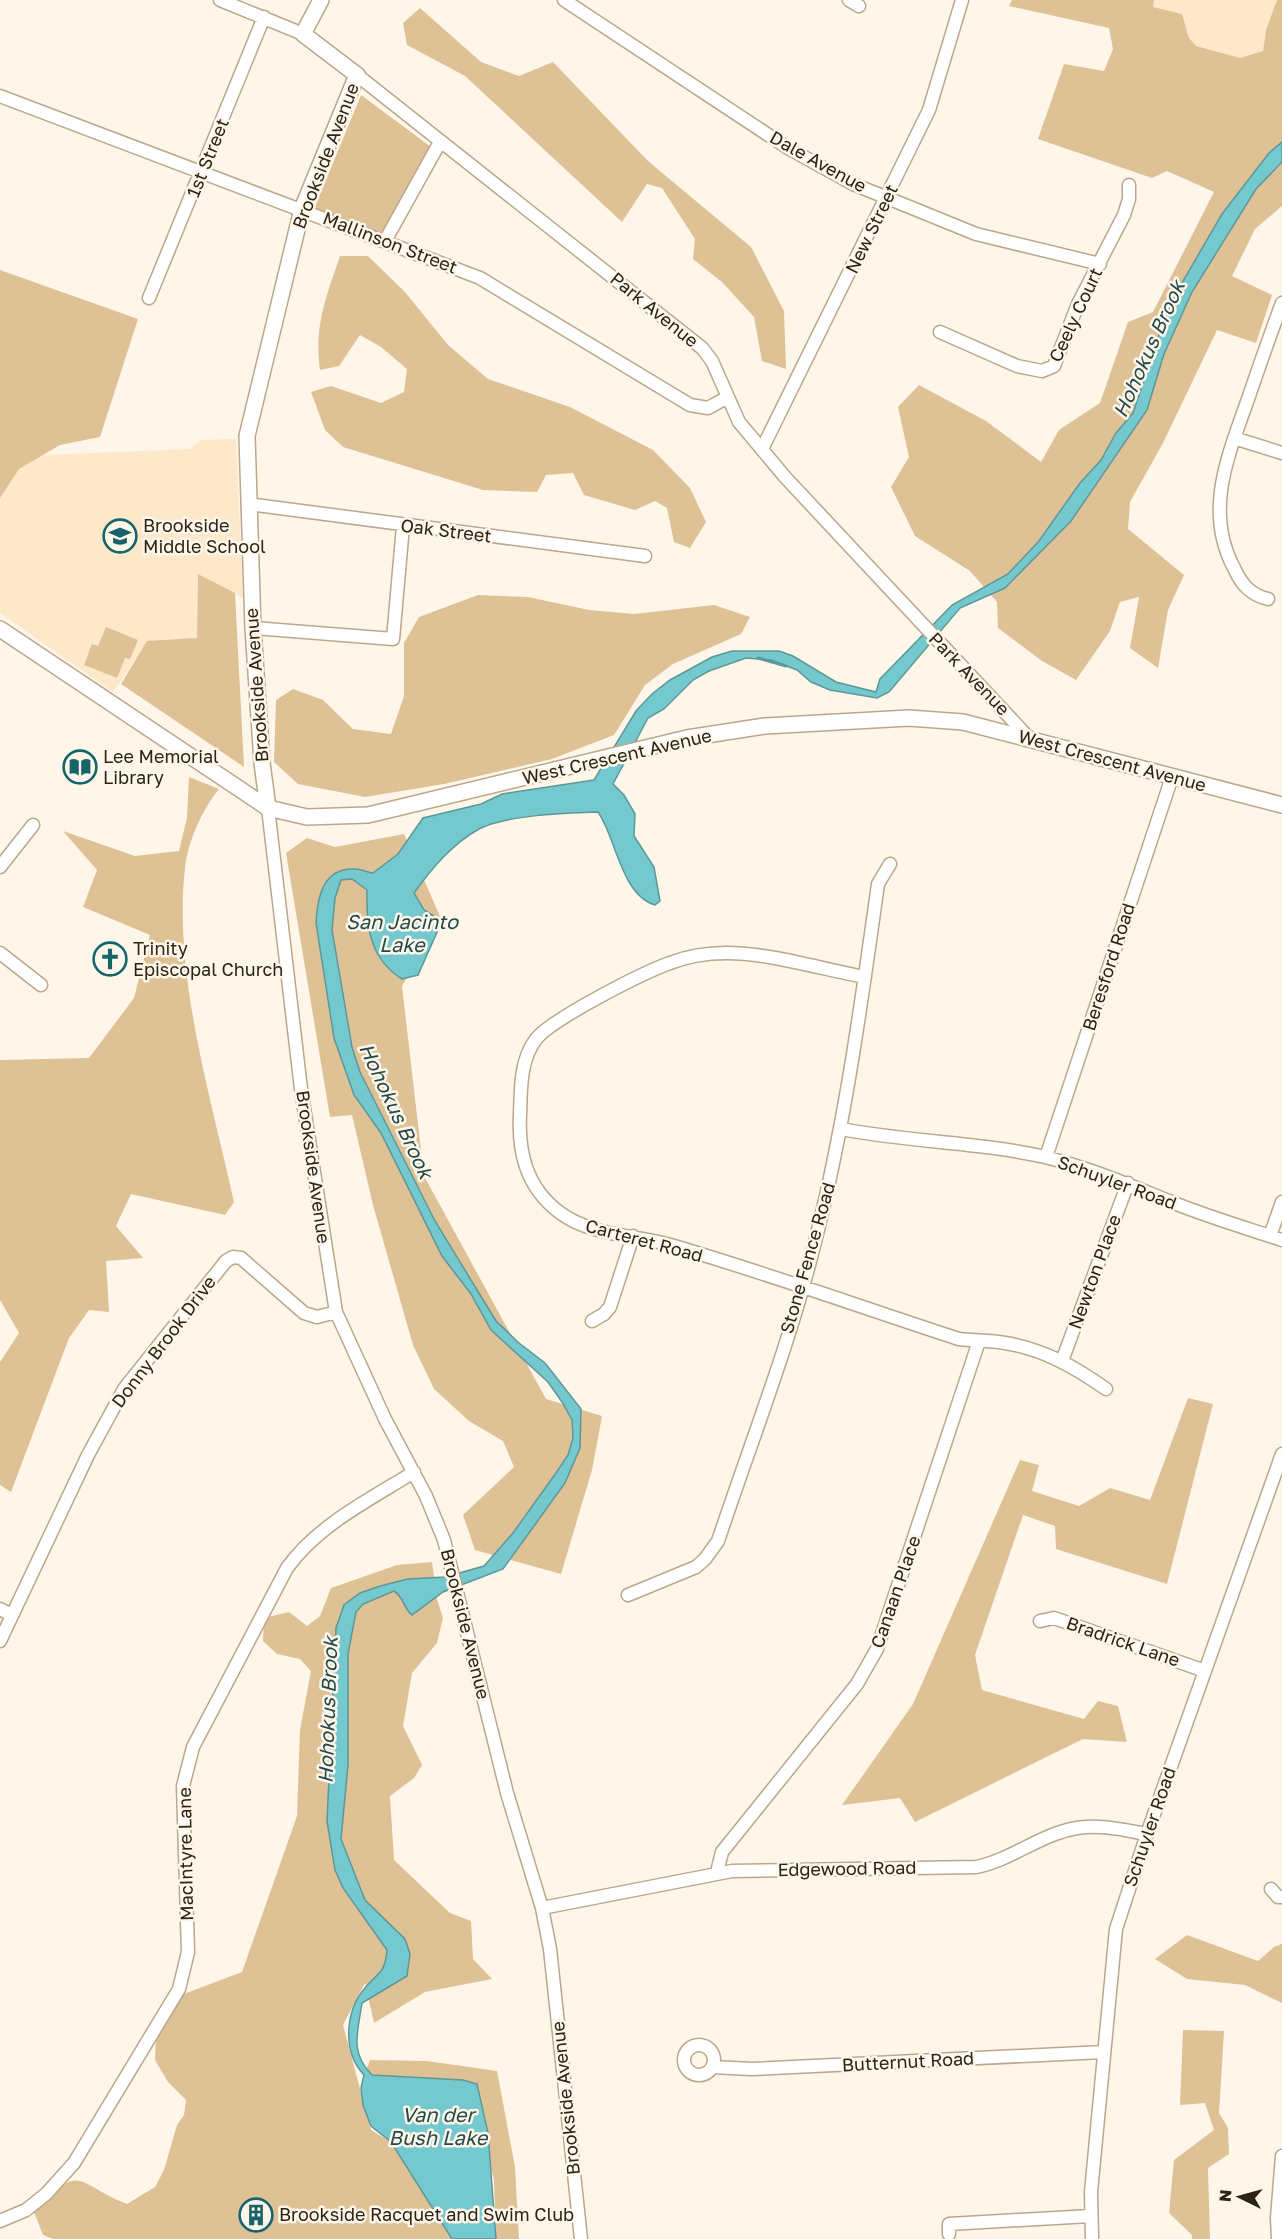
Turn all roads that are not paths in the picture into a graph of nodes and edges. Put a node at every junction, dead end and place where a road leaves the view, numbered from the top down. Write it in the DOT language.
graph roads {
  1 [pos="220,0"];
  2 [pos="321,0"];
  3 [pos="564,0"];
  4 [pos="962,0"];
  5 [pos="264,17"];
  6 [pos="303,34"];
  7 [pos="357,75"];
  8 [pos="0,96"];
  9 [pos="440,142"];
  10 [pos="202,171"];
  11 [pos="1129,185"];
  12 [pos="886,199"];
  13 [pos="302,209"];
  14 [pos="385,241"];
  15 [pos="1100,264"];
  16 [pos="149,298"];
  17 [pos="1282,303"];
  18 [pos="940,332"];
  19 [pos="726,398"];
  20 [pos="1234,438"];
  21 [pos="762,449"];
  22 [pos="1282,453"];
  23 [pos="248,504"];
  24 [pos="403,526"];
  25 [pos="645,556"];
  26 [pos="1268,599"];
  27 [pos="253,628"];
  28 [pos="0,629"];
  29 [pos="1028,737"];
  30 [pos="262,764"];
  31 [pos="1172,777"];
  32 [pos="234,785"];
  33 [pos="1282,805"];
  34 [pos="268,808"];
  35 [pos="33,825"];
  36 [pos="890,864"];
  37 [pos="0,867"];
  38 [pos="0,953"];
  39 [pos="864,977"];
  40 [pos="41,985"];
  41 [pos="841,1129"];
  42 [pos="1046,1157"];
  43 [pos="1128,1183"];
  44 [pos="1282,1202"];
  45 [pos="633,1236"];
  46 [pos="1276,1238"];
  47 [pos="802,1288"];
  48 [pos="336,1312"];
  49 [pos="592,1321"];
  50 [pos="979,1341"];
  51 [pos="1062,1361"];
  52 [pos="1106,1389"];
  53 [pos="1282,1454"];
  54 [pos="414,1472"];
  55 [pos="628,1595"];
  56 [pos="0,1609"];
  57 [pos="12,1615"];
  58 [pos="1040,1621"];
  59 [pos="0,1641"];
  60 [pos="1204,1671"];
  61 [pos="1147,1834"];
  62 [pos="717,1872"];
  63 [pos="1270,1889"];
  64 [pos="1282,1897"];
  65 [pos="542,1908"];
  66 [pos="1103,2052"];
  67 [pos="712,2067"];
  68 [pos="1282,2156"];
  69 [pos="1090,2216"];
  70 [pos="0,2221"];
  71 [pos="949,2234"];
  72 [pos="581,2239"];
  73 [pos="1092,2239"];
  74 [pos="1278,2239"];
  1 -- 5 [label="street, Park Avenue"];
  2 -- 6 [label="main road"];
  3 -- 12 [label="street, Dale Avenue"];
  4 -- 12 [label="street, New Street"];
  5 -- 6 [label="street, Park Avenue"];
  5 -- 10 [label="street, 1st Street"];
  6 -- 7 [label="main road, Park Avenue"];
  7 -- 9 [label="street, Park Avenue"];
  7 -- 13 [label="main road, Brookside Avenue"];
  8 -- 10 [label="street, Mallinson Street"];
  9 -- 14 [label="street"];
  9 -- 19 [label="street, Park Avenue"];
  10 -- 13 [label="street, Mallinson Street"];
  10 -- 16 [label="street, 1st Street"];
  11 -- 15 [label="street, Ceely Court"];
  12 -- 15 [label="street, Dale Avenue"];
  12 -- 21 [label="street, New Street"];
  13 -- 14 [label="street, Mallinson Street"];
  13 -- 23 [label="main road, Brookside Avenue"];
  14 -- 19 [label="street, Mallinson Street"];
  15 -- 18 [label="street, Ceely Court"];
  17 -- 20 [label="street"];
  19 -- 21 [label="street, Park Avenue"];
  20 -- 22 [label="street"];
  20 -- 26 [label="street"];
  21 -- 29 [label="street, Park Avenue"];
  23 -- 24 [label="street, Oak Street"];
  23 -- 27 [label="main road, Brookside Avenue"];
  24 -- 25 [label="street, Oak Street"];
  24 -- 27 [label="street"];
  27 -- 30 [label="main road, Brookside Avenue"];
  28 -- 32 [label="main road, West Crescent Avenue"];
  29 -- 31 [label="main road, West Crescent Avenue"];
  29 -- 34 [label="main road, West Crescent Avenue"];
  30 -- 32 [label="main road"];
  30 -- 34 [label="main road, Brookside Avenue"];
  31 -- 33 [label="main road, West Crescent Avenue"];
  31 -- 42 [label="street, Beresford Road"];
  32 -- 34 [label="main road, West Crescent Avenue"];
  34 -- 48 [label="street, Brookside Avenue"];
  35 -- 37 [label="street"];
  36 -- 39 [label="street, Stone Fence Road"];
  38 -- 40 [label="street"];
  39 -- 41 [label="street, Stone Fence Road"];
  39 -- 45 [label="street, Carteret Road"];
  41 -- 42 [label="street, Schuyler Road"];
  41 -- 47 [label="street, Stone Fence Road"];
  42 -- 43 [label="street, Schuyler Road"];
  43 -- 46 [label="street, Schuyler Road"];
  43 -- 51 [label="street, Newton Place"];
  44 -- 46 [label="street"];
  45 -- 47 [label="street, Carteret Road"];
  45 -- 49 [label="street"];
  47 -- 50 [label="street, Carteret Road"];
  47 -- 55 [label="street, Stone Fence Road"];
  48 -- 54 [label="street, Brookside Avenue"];
  48 -- 57 [label="street, Donny Brook Drive"];
  50 -- 51 [label="street, Carteret Road"];
  50 -- 62 [label="street, Canaan Place"];
  51 -- 52 [label="street, Carteret Road"];
  53 -- 60 [label="street, Schuyler Road"];
  54 -- 65 [label="street, Brookside Avenue"];
  54 -- 70 [label="street, MacIntyre Lane"];
  56 -- 57 [label="street"];
  57 -- 59 [label="street, Donny Brook Drive"];
  58 -- 60 [label="street, Bradrick Lane"];
  60 -- 61 [label="street, Schuyler Road"];
  61 -- 62 [label="street, Edgewood Road"];
  61 -- 66 [label="street, Schuyler Road"];
  62 -- 65 [label="street, Edgewood Road"];
  63 -- 64 [label="street"];
  65 -- 72 [label="street, Brookside Avenue"];
  66 -- 67 [label="street, Butternut Road"];
  66 -- 69 [label="street, Schuyler Road"];
  68 -- 74 [label="street"];
  69 -- 71 [label="street"];
  69 -- 73 [label="street, Schuyler Road"];
}
